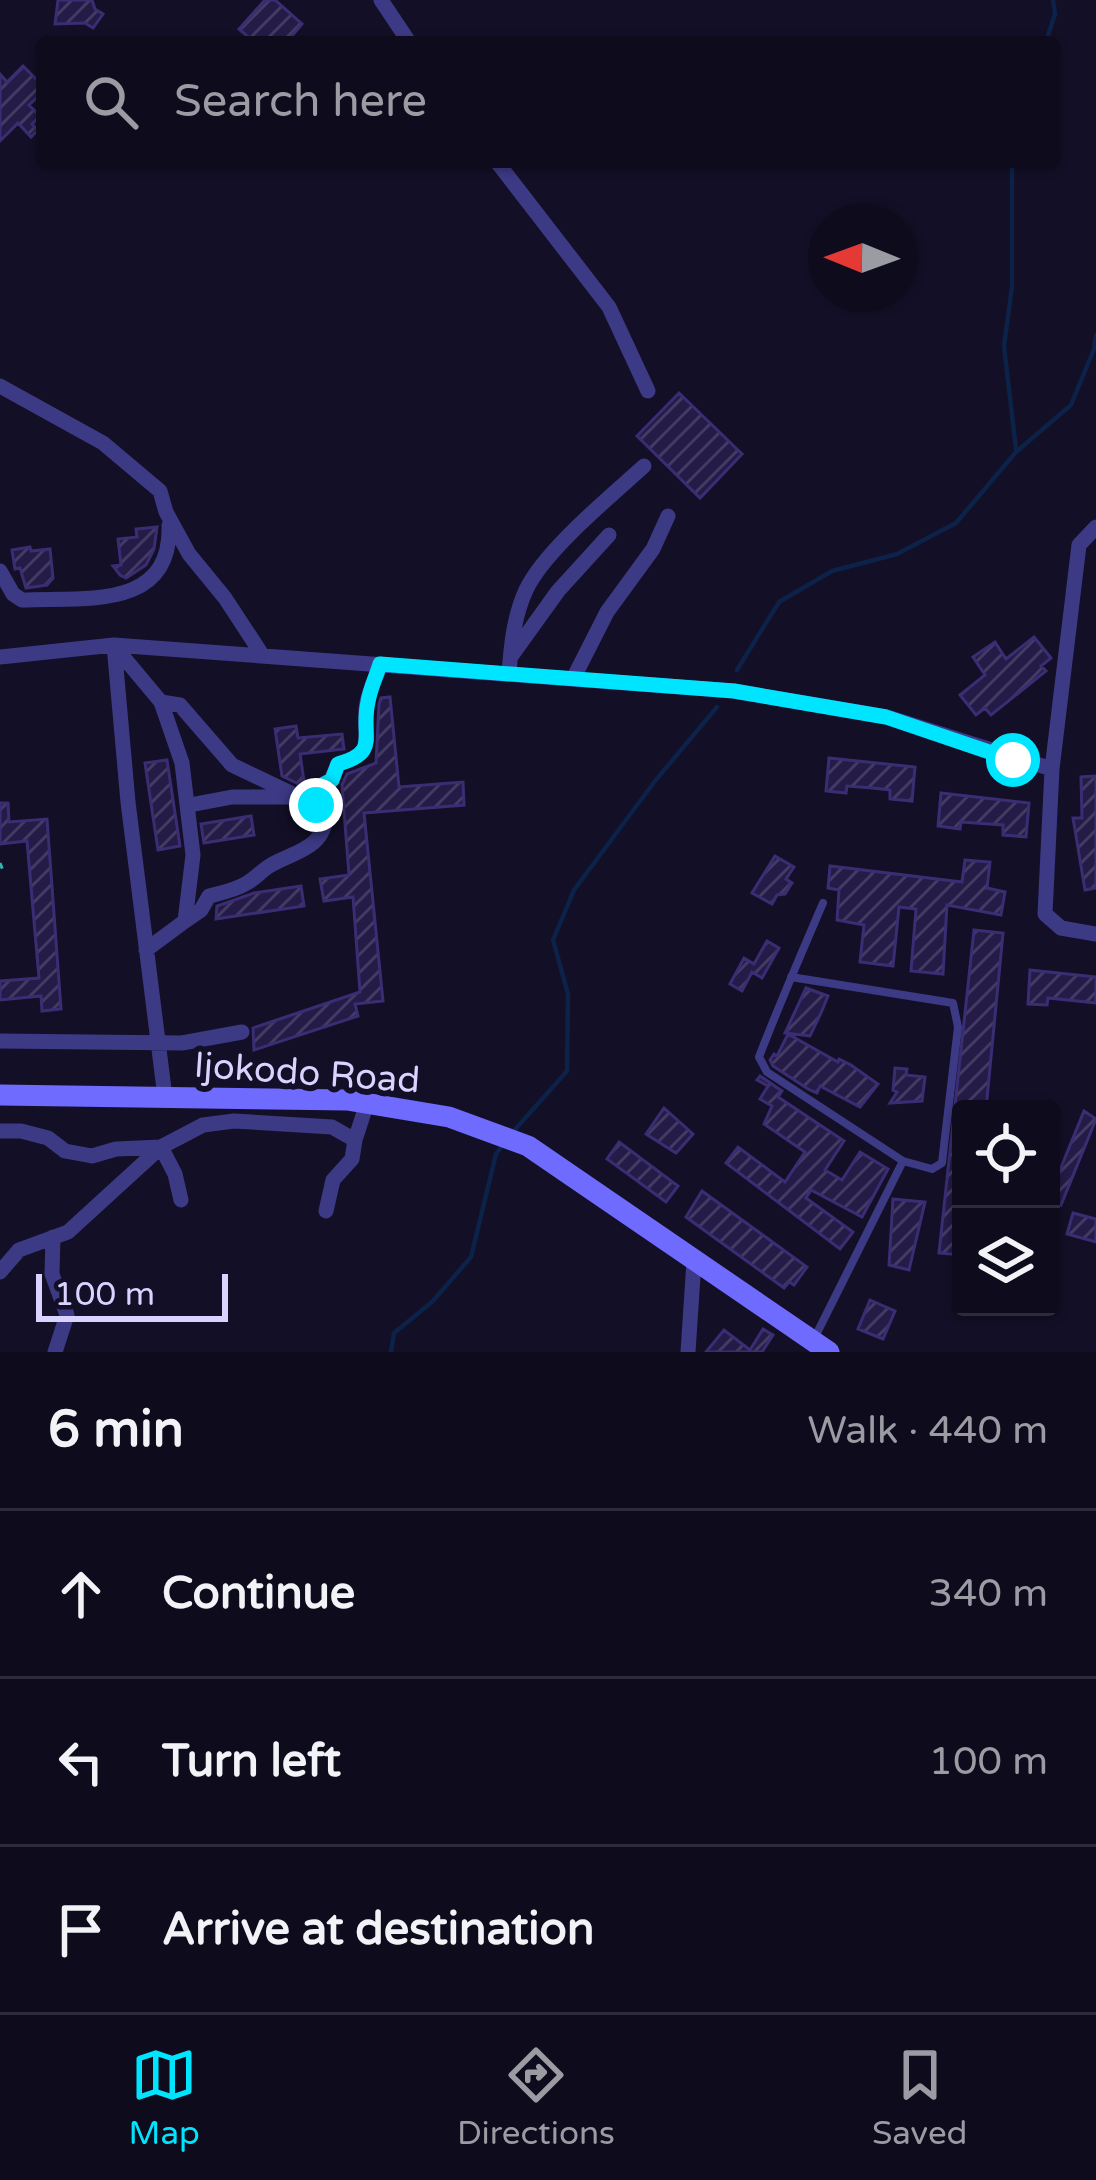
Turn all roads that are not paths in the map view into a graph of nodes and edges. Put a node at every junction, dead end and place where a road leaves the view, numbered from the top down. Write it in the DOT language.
graph roads {
  1 [pos="381,0"];
  2 [pos="405,36"];
  3 [pos="502,168"];
  4 [pos="0,386"];
  5 [pos="648,392"];
  6 [pos="644,466"];
  7 [pos="668,516"];
  8 [pos="169,519"];
  9 [pos="1096,527"];
  10 [pos="609,535"];
  11 [pos="0,571"];
  12 [pos="114,645"];
  13 [pos="263,656"];
  14 [pos="0,657"];
  15 [pos="380,664"];
  16 [pos="510,665"];
  17 [pos="573,679"];
  18 [pos="161,702"];
  19 [pos="1052,769"];
  20 [pos="299,797"];
  21 [pos="190,806"];
  22 [pos="823,903"];
  23 [pos="185,921"];
  24 [pos="1096,934"];
  25 [pos="146,950"];
  26 [pos="791,977"];
  27 [pos="242,1032"];
  28 [pos="0,1041"];
  29 [pos="158,1043"];
  30 [pos="0,1095"];
  31 [pos="165,1097"];
  32 [pos="368,1103"];
  33 [pos="0,1131"];
  34 [pos="355,1140"];
  35 [pos="161,1147"];
  36 [pos="903,1161"];
  37 [pos="181,1200"];
  38 [pos="326,1210"];
  39 [pos="53,1238"];
  40 [pos="694,1261"];
  41 [pos="0,1273"];
  42 [pos="821,1346"];
  43 [pos="55,1352"];
  44 [pos="688,1352"];
  1 -- 2 [label="street"];
  3 -- 5 [label="street"];
  4 -- 8 [label="street"];
  6 -- 16 [label="street"];
  7 -- 17 [label="street"];
  8 -- 11 [label="street"];
  8 -- 13 [label="street"];
  9 -- 19 [label="street"];
  10 -- 16 [label="street"];
  12 -- 13 [label="street"];
  12 -- 14 [label="street"];
  12 -- 18 [label="street"];
  12 -- 25 [label="street"];
  13 -- 15 [label="street"];
  15 -- 16 [label="street"];
  15 -- 20 [label="street"];
  16 -- 17 [label="street"];
  17 -- 19 [label="street"];
  18 -- 20 [label="street"];
  18 -- 21 [label="street"];
  19 -- 24 [label="street"];
  20 -- 21 [label="street"];
  20 -- 23 [label="street"];
  21 -- 23 [label="street"];
  22 -- 26 [label="lane"];
  23 -- 25 [label="street"];
  25 -- 29 [label="street"];
  26 -- 36 [label="lane"];
  26 -- 36 [label="lane"];
  27 -- 29 [label="street"];
  28 -- 29 [label="street"];
  29 -- 31 [label="street"];
  30 -- 31 [label="main road, Ijokodo Road"];
  31 -- 32 [label="main road, Ijokodo Road"];
  32 -- 34 [label="street"];
  32 -- 40 [label="main road, Ijokodo Road"];
  33 -- 35 [label="street"];
  34 -- 35 [label="street"];
  34 -- 38 [label="street"];
  35 -- 37 [label="street"];
  35 -- 39 [label="street"];
  36 -- 42 [label="lane"];
  39 -- 41 [label="street"];
  39 -- 43 [label="street"];
  40 -- 42 [label="main road, Ijokodo Road"];
  40 -- 44 [label="street"];
}
